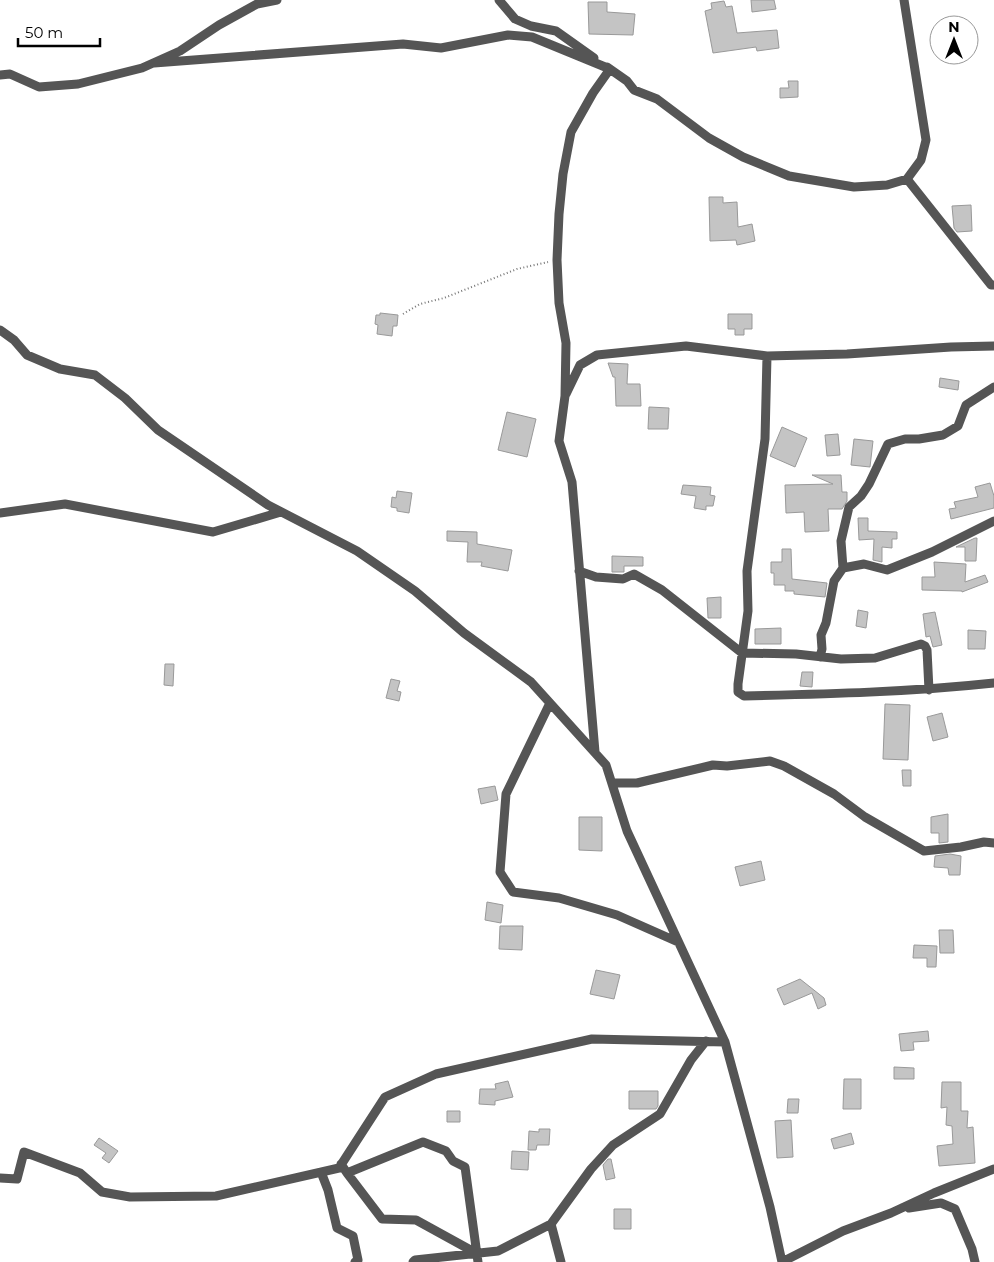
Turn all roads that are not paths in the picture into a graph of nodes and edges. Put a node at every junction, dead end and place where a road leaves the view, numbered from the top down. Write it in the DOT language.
graph roads {
  1 [pos="277,0"];
  2 [pos="499,0"];
  3 [pos="904,0"];
  4 [pos="255,2"];
  5 [pos="154,63"];
  6 [pos="610,68"];
  7 [pos="0,75"];
  8 [pos="907,179"];
  9 [pos="994,285"];
  10 [pos="0,330"];
  11 [pos="994,346"];
  12 [pos="767,356"];
  13 [pos="994,387"];
  14 [pos="565,396"];
  15 [pos="281,512"];
  16 [pos="0,513"];
  17 [pos="994,522"];
  18 [pos="843,568"];
  19 [pos="579,571"];
  20 [pos="742,653"];
  21 [pos="820,657"];
  22 [pos="994,683"];
  23 [pos="929,690"];
  24 [pos="550,703"];
  25 [pos="595,753"];
  26 [pos="612,783"];
  27 [pos="994,843"];
  28 [pos="678,942"];
  29 [pos="706,1041"];
  30 [pos="725,1042"];
  31 [pos="341,1164"];
  32 [pos="994,1169"];
  33 [pos="321,1172"];
  34 [pos="347,1173"];
  35 [pos="0,1178"];
  36 [pos="900,1209"];
  37 [pos="551,1224"];
  38 [pos="478,1258"];
  39 [pos="355,1262"];
  40 [pos="413,1262"];
  41 [pos="561,1262"];
  42 [pos="975,1262"];
  1 -- 4 [label="street"];
  2 -- 6 [label="street"];
  3 -- 8 [label="street"];
  4 -- 5 [label="street"];
  5 -- 6 [label="street"];
  5 -- 7 [label="street"];
  6 -- 8 [label="street"];
  6 -- 14 [label="street"];
  8 -- 9 [label="street"];
  10 -- 15 [label="street"];
  11 -- 12 [label="street"];
  12 -- 14 [label="street"];
  12 -- 20 [label="street"];
  13 -- 18 [label="street"];
  14 -- 19 [label="street"];
  15 -- 16 [label="street"];
  15 -- 24 [label="street"];
  17 -- 18 [label="street"];
  18 -- 21 [label="street"];
  19 -- 20 [label="street"];
  19 -- 25 [label="street"];
  20 -- 21 [label="street"];
  20 -- 23 [label="street"];
  21 -- 23 [label="street"];
  22 -- 23 [label="street"];
  24 -- 25 [label="street"];
  24 -- 28 [label="street"];
  25 -- 26 [label="street"];
  26 -- 27 [label="street"];
  26 -- 28 [label="street"];
  28 -- 30 [label="street"];
  29 -- 30 [label="street"];
  29 -- 31 [label="street"];
  29 -- 37 [label="street"];
  30 -- 36 [label="street"];
  31 -- 33 [label="street"];
  31 -- 34 [label="street"];
  32 -- 36 [label="street"];
  33 -- 35 [label="street"];
  33 -- 39 [label="street"];
  34 -- 38 [label="street"];
  34 -- 38 [label="street"];
  36 -- 42 [label="street"];
  37 -- 38 [label="street"];
  37 -- 41 [label="street"];
  38 -- 40 [label="street"];
}
